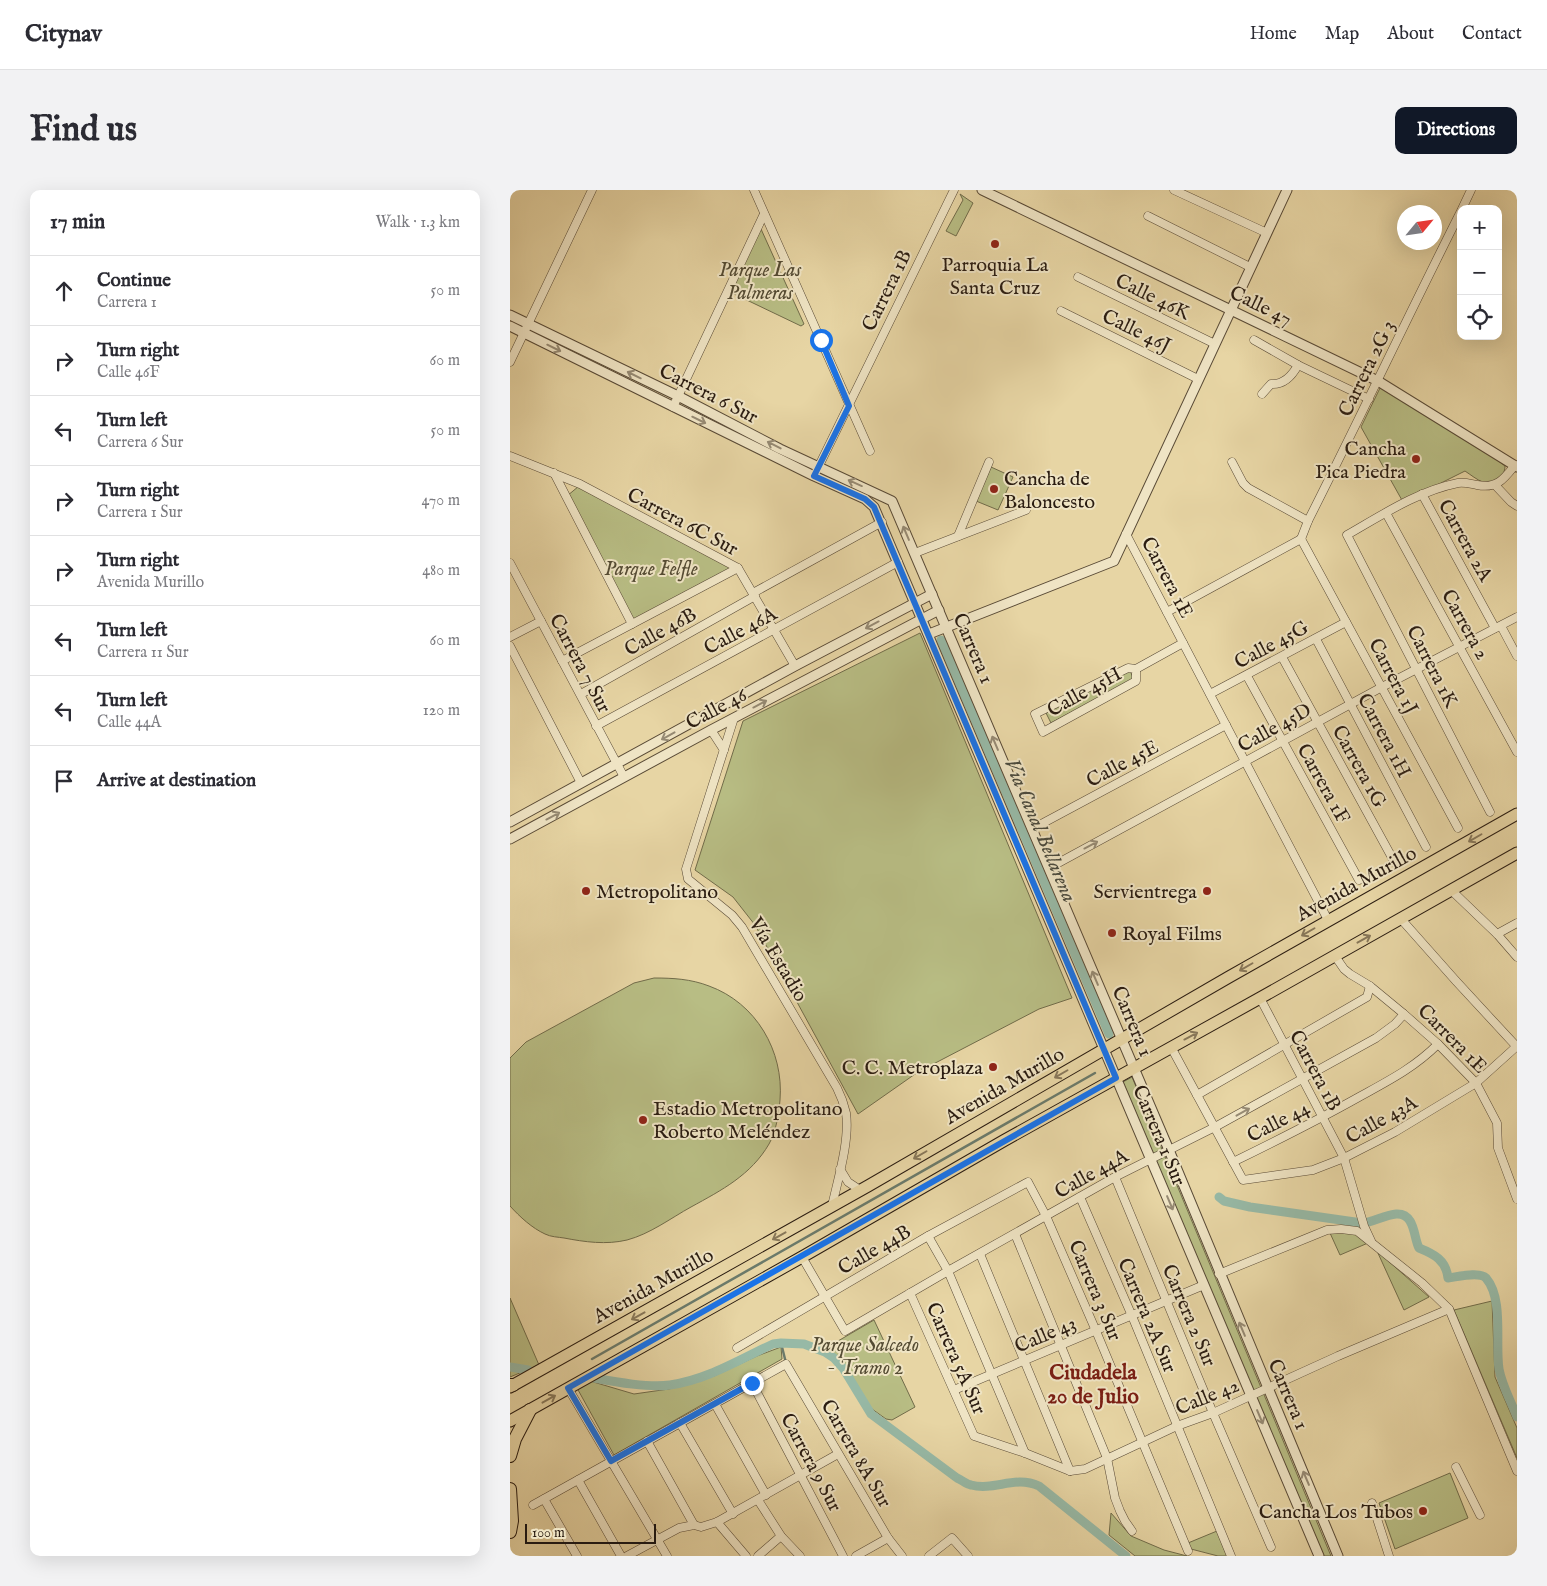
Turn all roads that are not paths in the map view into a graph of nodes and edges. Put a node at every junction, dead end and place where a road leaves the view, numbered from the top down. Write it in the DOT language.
graph roads {
  1 [pos="592,190"];
  2 [pos="754,190"];
  3 [pos="954,190"];
  4 [pos="982,190"];
  5 [pos="1174,190"];
  6 [pos="1287,190"];
  7 [pos="1471,190"];
  8 [pos="1464,205"];
  9 [pos="764,214"];
  10 [pos="1148,216"];
  11 [pos="1457,218"];
  12 [pos="1267,233"];
  13 [pos="1250,267"];
  14 [pos="1078,277"];
  15 [pos="1231,310"];
  16 [pos="1061,311"];
  17 [pos="510,315"];
  18 [pos="529,324"];
  19 [pos="510,326"];
  20 [pos="524,333"];
  21 [pos="1254,340"];
  22 [pos="1215,344"];
  23 [pos="510,362"];
  24 [pos="1298,364"];
  25 [pos="1198,379"];
  26 [pos="1378,381"];
  27 [pos="1262,394"];
  28 [pos="678,396"];
  29 [pos="1369,399"];
  30 [pos="849,406"];
  31 [pos="673,407"];
  32 [pos="870,451"];
  33 [pos="510,456"];
  34 [pos="990,462"];
  35 [pos="1232,462"];
  36 [pos="1516,466"];
  37 [pos="816,471"];
  38 [pos="554,473"];
  39 [pos="1495,485"];
  40 [pos="1422,494"];
  41 [pos="892,501"];
  42 [pos="1517,506"];
  43 [pos="874,507"];
  44 [pos="1026,510"];
  45 [pos="1386,513"];
  46 [pos="1308,521"];
  47 [pos="882,522"];
  48 [pos="1126,534"];
  49 [pos="958,536"];
  50 [pos="1301,539"];
  51 [pos="915,553"];
  52 [pos="898,562"];
  53 [pos="510,563"];
  54 [pos="738,568"];
  55 [pos="932,594"];
  56 [pos="754,595"];
  57 [pos="916,602"];
  58 [pos="939,610"];
  59 [pos="1167,612"];
  60 [pos="1517,617"];
  61 [pos="922,618"];
  62 [pos="541,621"];
  63 [pos="1346,622"];
  64 [pos="632,624"];
  65 [pos="947,627"];
  66 [pos="1498,627"];
  67 [pos="774,630"];
  68 [pos="929,634"];
  69 [pos="510,637"];
  70 [pos="1316,639"];
  71 [pos="1183,643"];
  72 [pos="510,646"];
  73 [pos="1459,646"];
  74 [pos="1517,656"];
  75 [pos="1282,657"];
  76 [pos="562,661"];
  77 [pos="795,666"];
  78 [pos="1136,669"];
  79 [pos="1416,669"];
  80 [pos="1247,676"];
  81 [pos="1382,687"];
  82 [pos="581,694"];
  83 [pos="1210,694"];
  84 [pos="1350,704"];
  85 [pos="734,718"];
  86 [pos="1318,722"];
  87 [pos="1226,725"];
  88 [pos="596,726"];
  89 [pos="711,730"];
  90 [pos="1283,741"];
  91 [pos="724,750"];
  92 [pos="1517,752"];
  93 [pos="1245,762"];
  94 [pos="617,764"];
  95 [pos="624,777"];
  96 [pos="582,783"];
  97 [pos="1490,812"];
  98 [pos="1517,814"];
  99 [pos="510,822"];
  100 [pos="1458,828"];
  101 [pos="1032,829"];
  102 [pos="510,839"];
  103 [pos="1426,847"];
  104 [pos="1517,853"];
  105 [pos="1395,863"];
  106 [pos="1048,868"];
  107 [pos="1359,880"];
  108 [pos="1451,890"];
  109 [pos="1401,919"];
  110 [pos="1328,920"];
  111 [pos="1517,923"];
  112 [pos="1498,934"];
  113 [pos="1335,956"];
  114 [pos="1517,957"];
  115 [pos="1370,986"];
  116 [pos="1260,998"];
  117 [pos="1404,1014"];
  118 [pos="1121,1040"];
  119 [pos="1284,1044"];
  120 [pos="1438,1044"];
  121 [pos="1517,1046"];
  122 [pos="1171,1047"];
  123 [pos="1103,1049"];
  124 [pos="1133,1068"];
  125 [pos="1116,1078"];
  126 [pos="1303,1079"];
  127 [pos="1476,1083"];
  128 [pos="1197,1094"];
  129 [pos="1323,1117"];
  130 [pos="1215,1127"];
  131 [pos="1169,1150"];
  132 [pos="1344,1158"];
  133 [pos="1151,1159"];
  134 [pos="1234,1162"];
  135 [pos="840,1170"];
  136 [pos="1115,1177"];
  137 [pos="1028,1182"];
  138 [pos="860,1190"];
  139 [pos="1080,1197"];
  140 [pos="1517,1199"];
  141 [pos="832,1206"];
  142 [pos="1046,1216"];
  143 [pos="1015,1234"];
  144 [pos="928,1236"];
  145 [pos="1371,1243"];
  146 [pos="980,1254"];
  147 [pos="802,1257"];
  148 [pos="948,1271"];
  149 [pos="1219,1274"];
  150 [pos="1204,1285"];
  151 [pos="910,1293"];
  152 [pos="825,1296"];
  153 [pos="1166,1301"];
  154 [pos="1449,1309"];
  155 [pos="1132,1316"];
  156 [pos="1096,1331"];
  157 [pos="1061,1346"];
  158 [pos="737,1348"];
  159 [pos="1025,1361"];
  160 [pos="992,1374"];
  161 [pos="752,1383"];
  162 [pos="511,1386"];
  163 [pos="568,1388"];
  164 [pos="1268,1388"];
  165 [pos="954,1390"];
  166 [pos="1251,1396"];
  167 [pos="715,1404"];
  168 [pos="530,1410"];
  169 [pos="1213,1412"];
  170 [pos="510,1421"];
  171 [pos="680,1423"];
  172 [pos="1177,1426"];
  173 [pos="647,1441"];
  174 [pos="1142,1441"];
  175 [pos="1025,1453"];
  176 [pos="838,1454"];
  177 [pos="510,1456"];
  178 [pos="1107,1458"];
  179 [pos="611,1461"];
  180 [pos="1456,1467"];
  181 [pos="1070,1471"];
  182 [pos="1517,1471"];
  183 [pos="801,1476"];
  184 [pos="578,1480"];
  185 [pos="510,1489"];
  186 [pos="766,1495"];
  187 [pos="544,1499"];
  188 [pos="758,1500"];
  189 [pos="1372,1503"];
  190 [pos="533,1505"];
  191 [pos="732,1514"];
  192 [pos="1480,1515"];
  193 [pos="717,1522"];
  194 [pos="694,1525"];
  195 [pos="1132,1531"];
  196 [pos="510,1532"];
  197 [pos="781,1536"];
  198 [pos="888,1538"];
  199 [pos="657,1540"];
  200 [pos="1271,1547"];
  201 [pos="1188,1551"];
  202 [pos="577,1556"];
  203 [pos="622,1556"];
  204 [pos="627,1556"];
  205 [pos="667,1556"];
  206 [pos="746,1556"];
  207 [pos="758,1556"];
  208 [pos="800,1556"];
  209 [pos="843,1556"];
  210 [pos="856,1556"];
  211 [pos="902,1556"];
  212 [pos="929,1556"];
  213 [pos="968,1556"];
  214 [pos="1231,1556"];
  215 [pos="1319,1556"];
  216 [pos="1338,1556"];
  217 [pos="1389,1556"];
  1 -- 18 [label="street"];
  2 -- 9 [label="street"];
  3 -- 30 [label="street, Carrera 1B"];
  4 -- 15 [label="street, Calle 47"];
  5 -- 12 [label="street"];
  6 -- 12 [label="street, Carrera 1E"];
  7 -- 8 [label="street, Carrera 2G 3"];
  9 -- 28 [label="street"];
  9 -- 30 [label="street"];
  10 -- 13 [label="street"];
  11 -- 26 [label="street, Carrera 2G 3"];
  12 -- 13 [label="street, Carrera 1E"];
  13 -- 15 [label="street, Carrera 1E"];
  14 -- 22 [label="street, Calle 46K"];
  15 -- 22 [label="street, Carrera 1E"];
  15 -- 26 [label="street, Calle 47"];
  16 -- 25 [label="street, Calle 46J"];
  17 -- 18 [label="street, Carrera 6 Sur"];
  18 -- 20 [label="street"];
  28 -- 18 [label="street, Carrera 6 Sur, one-way"];
  19 -- 20 [label="street, Carrera 6 Sur"];
  20 -- 23 [label="street"];
  20 -- 31 [label="street, Carrera 6 Sur, one-way"];
  21 -- 24 [label="street"];
  22 -- 25 [label="street, Carrera 1E"];
  24 -- 27 [label="street"];
  24 -- 29 [label="street"];
  25 -- 48 [label="street, Carrera 1E"];
  26 -- 29 [label="street, Carrera 2G 3"];
  26 -- 36 [label="street, Calle 47"];
  28 -- 31 [label="street"];
  37 -- 28 [label="street, Carrera 6 Sur, one-way"];
  29 -- 46 [label="street, Carrera 2G 3"];
  30 -- 32 [label="street"];
  30 -- 37 [label="street, Carrera 1B"];
  31 -- 37 [label="street, Carrera 6 Sur, one-way"];
  33 -- 38 [label="street, Carrera 6C Sur"];
  34 -- 49 [label="street"];
  35 -- 46 [label="street"];
  36 -- 39 [label="street"];
  41 -- 37 [label="street, Carrera 6 Sur, one-way"];
  37 -- 43 [label="street, Carrera 6 Sur"];
  38 -- 54 [label="street, Carrera 6C Sur"];
  38 -- 64 [label="street"];
  39 -- 40 [label="street"];
  39 -- 42 [label="street"];
  40 -- 45 [label="street"];
  40 -- 66 [label="street, Carrera 2A"];
  51 -- 41 [label="street, Carrera 1, one-way"];
  43 -- 47 [label="street, Carrera 1 Sur"];
  44 -- 49 [label="street"];
  45 -- 73 [label="street, Carrera 2"];
  45 -- 79 [label="street, Carrera 1K"];
  46 -- 50 [label="street, Carrera 2G 3"];
  47 -- 52 [label="street, Carrera 1 Sur"];
  47 -- 56 [label="street, Calle 46B"];
  48 -- 59 [label="street, Carrera 1E"];
  48 -- 65 [label="street"];
  49 -- 51 [label="street"];
  50 -- 59 [label="street"];
  50 -- 63 [label="street, Carrera 1J"];
  51 -- 55 [label="street, Carrera 1"];
  52 -- 57 [label="street, Carrera 1 Sur"];
  52 -- 67 [label="street, Calle 46A"];
  53 -- 62 [label="street, Carrera 7 Sur"];
  54 -- 56 [label="street, Carrera 6C Sur"];
  54 -- 64 [label="street"];
  55 -- 57 [label="street, Calle 46"];
  55 -- 58 [label="street, Carrera 1"];
  56 -- 67 [label="street, Carrera 6C Sur"];
  56 -- 82 [label="street, Calle 46B"];
  57 -- 61 [label="street, Carrera 1 Sur"];
  57 -- 77 [label="street, Calle 46, one-way"];
  58 -- 61 [label="street, Calle 46"];
  58 -- 65 [label="street, Carrera 1"];
  59 -- 71 [label="street, Carrera 1E"];
  60 -- 66 [label="street, Calle 45D"];
  61 -- 68 [label="street, Carrera 1 Sur"];
  85 -- 61 [label="street, Calle 46, one-way"];
  62 -- 69 [label="street"];
  62 -- 76 [label="street, Carrera 7 Sur"];
  63 -- 70 [label="street, Calle 45G"];
  63 -- 81 [label="street, Carrera 1J"];
  64 -- 76 [label="street"];
  65 -- 68 [label="street"];
  101 -- 65 [label="street, Carrera 1, one-way"];
  66 -- 73 [label="street, Calle 45D"];
  66 -- 74 [label="street, Carrera 2A"];
  67 -- 77 [label="street, Carrera 6C Sur"];
  67 -- 88 [label="street, Calle 46A"];
  68 -- 123 [label="street, Carrera 1 Sur"];
  70 -- 75 [label="street, Calle 45G"];
  70 -- 84 [label="street, Carrera 1H"];
  71 -- 78 [label="street, Calle 45H"];
  71 -- 83 [label="street, Carrera 1E"];
  72 -- 96 [label="street"];
  73 -- 79 [label="street, Calle 45D"];
  73 -- 92 [label="street, Carrera 2"];
  75 -- 80 [label="street, Calle 45G"];
  75 -- 86 [label="street, Carrera 1G"];
  76 -- 82 [label="street, Carrera 7 Sur"];
  77 -- 94 [label="street, Calle 46, one-way"];
  78 -- 78 [label="street, Calle 45H"];
  79 -- 81 [label="street, Calle 45D"];
  79 -- 97 [label="street, Carrera 1K"];
  80 -- 83 [label="street, Calle 45G"];
  80 -- 90 [label="street, Carrera 1F"];
  81 -- 84 [label="street, Calle 45D"];
  81 -- 100 [label="street, Carrera 1J"];
  82 -- 88 [label="street, Carrera 7 Sur"];
  83 -- 87 [label="street, Carrera 1E"];
  84 -- 86 [label="street, Calle 45D"];
  84 -- 103 [label="street, Carrera 1H"];
  85 -- 89 [label="street, Calle 46"];
  85 -- 91 [label="street, Vía Estadio"];
  86 -- 90 [label="street, Calle 45D"];
  86 -- 105 [label="street, Carrera 1G"];
  87 -- 93 [label="street, Carrera 1E"];
  87 -- 101 [label="street, Calle 45E"];
  88 -- 94 [label="street, Carrera 7 Sur"];
  89 -- 91 [label="street"];
  89 -- 95 [label="street, Calle 46"];
  90 -- 93 [label="street, Calle 45D"];
  90 -- 107 [label="street, Carrera 1F"];
  91 -- 135 [label="street, Vía Estadio"];
  106 -- 93 [label="street, Calle 45D, one-way"];
  93 -- 110 [label="street, Carrera 1E"];
  94 -- 95 [label="street, Carrera 7 Sur"];
  94 -- 96 [label="street, Calle 46"];
  102 -- 95 [label="street, Calle 46, one-way"];
  96 -- 99 [label="street, Calle 46"];
  98 -- 110 [label="main road, Avenida Murillo, one-way"];
  101 -- 106 [label="street, Carrera 1"];
  104 -- 108 [label="main road"];
  118 -- 106 [label="street, Carrera 1, one-way"];
  108 -- 109 [label="main road"];
  108 -- 112 [label="street"];
  113 -- 109 [label="main road, one-way"];
  109 -- 121 [label="street"];
  110 -- 118 [label="main road, Avenida Murillo, one-way"];
  111 -- 112 [label="street"];
  112 -- 114 [label="street"];
  113 -- 115 [label="street, Carrera 1E"];
  113 -- 116 [label="main road"];
  115 -- 117 [label="street, Carrera 1E"];
  115 -- 119 [label="street"];
  116 -- 119 [label="street, Carrera 1B"];
  122 -- 116 [label="main road, one-way"];
  117 -- 120 [label="street, Carrera 1E"];
  117 -- 126 [label="street, Calle 44A"];
  118 -- 123 [label="main road, Avenida Murillo"];
  118 -- 124 [label="street, Carrera 1"];
  119 -- 126 [label="street, Carrera 1B"];
  119 -- 128 [label="street"];
  120 -- 127 [label="street, Carrera 1E"];
  120 -- 129 [label="street, Calle 44"];
  121 -- 127 [label="street, Calle 43A"];
  122 -- 124 [label="main road"];
  122 -- 128 [label="street"];
  123 -- 125 [label="street, Carrera 1 Sur"];
  123 -- 138 [label="main road, Avenida Murillo, one-way"];
  124 -- 125 [label="main road"];
  124 -- 131 [label="street, Carrera 1"];
  125 -- 133 [label="street, Carrera 1 Sur"];
  125 -- 147 [label="main road"];
  126 -- 129 [label="street, Carrera 1B"];
  130 -- 126 [label="street, Calle 44A, one-way"];
  127 -- 132 [label="street, Calle 43A"];
  127 -- 140 [label="street, Carrera 1E"];
  128 -- 130 [label="street"];
  129 -- 132 [label="street, Carrera 1B"];
  129 -- 134 [label="street, Calle 44"];
  130 -- 131 [label="street, Calle 44A"];
  130 -- 134 [label="street"];
  131 -- 133 [label="street, Calle 44A"];
  131 -- 149 [label="street, Carrera 1"];
  132 -- 134 [label="street, Calle 43A"];
  132 -- 145 [label="street, Carrera 1B"];
  133 -- 136 [label="street, Calle 44A"];
  133 -- 150 [label="street, Carrera 1 Sur, one-way"];
  135 -- 138 [label="street"];
  135 -- 141 [label="street, Vía Estadio"];
  136 -- 139 [label="street, Calle 44A"];
  136 -- 153 [label="street, Carrera 2 Sur"];
  137 -- 142 [label="street, Carrera 3 Sur"];
  137 -- 144 [label="street, Calle 44B"];
  138 -- 141 [label="main road, Avenida Murillo"];
  139 -- 142 [label="street, Calle 44A"];
  139 -- 155 [label="street, Carrera 2A Sur"];
  141 -- 162 [label="main road, Avenida Murillo, one-way"];
  142 -- 143 [label="street, Calle 44A"];
  142 -- 156 [label="street, Carrera 3 Sur"];
  143 -- 146 [label="street, Calle 44A"];
  143 -- 157 [label="street"];
  144 -- 148 [label="street"];
  144 -- 152 [label="street, Calle 44B"];
  145 -- 149 [label="street"];
  145 -- 154 [label="street"];
  146 -- 148 [label="street, Calle 44A"];
  146 -- 159 [label="street"];
  147 -- 152 [label="street"];
  147 -- 163 [label="main road"];
  148 -- 151 [label="street, Calle 44A"];
  148 -- 160 [label="street"];
  164 -- 149 [label="street, Carrera 1, one-way"];
  150 -- 153 [label="street, Calle 43"];
  150 -- 166 [label="street, Carrera 1 Sur"];
  151 -- 152 [label="street, Calle 44A"];
  151 -- 165 [label="street, Carrera 5A Sur"];
  152 -- 158 [label="street, Calle 44B"];
  153 -- 155 [label="street, Calle 43"];
  153 -- 169 [label="street, Carrera 2 Sur"];
  154 -- 164 [label="street, Calle 42"];
  154 -- 182 [label="street"];
  155 -- 156 [label="street, Calle 43"];
  155 -- 172 [label="street, Carrera 2A Sur"];
  156 -- 157 [label="street, Calle 43"];
  156 -- 174 [label="street, Carrera 3 Sur"];
  157 -- 159 [label="street, Calle 43"];
  157 -- 178 [label="street"];
  159 -- 160 [label="street, Calle 43"];
  159 -- 181 [label="street"];
  160 -- 165 [label="street, Calle 43"];
  160 -- 175 [label="street"];
  161 -- 167 [label="street"];
  161 -- 176 [label="street, Carrera 8A Sur"];
  161 -- 183 [label="street, Carrera 9 Sur"];
  168 -- 163 [label="main road, one-way"];
  163 -- 179 [label="street"];
  164 -- 166 [label="street, Calle 42"];
  216 -- 164 [label="street, Carrera 1, one-way"];
  165 -- 175 [label="street, Carrera 5A Sur"];
  166 -- 169 [label="street, Calle 42"];
  166 -- 215 [label="street, Carrera 1 Sur, one-way"];
  167 -- 171 [label="street"];
  167 -- 186 [label="street"];
  168 -- 170 [label="main road"];
  168 -- 177 [label="highway"];
  169 -- 172 [label="street, Calle 42"];
  169 -- 200 [label="street, Carrera 2 Sur"];
  171 -- 173 [label="street"];
  171 -- 191 [label="street"];
  172 -- 174 [label="street, Calle 42"];
  172 -- 214 [label="street, Carrera 2A Sur"];
  173 -- 179 [label="street"];
  173 -- 194 [label="street"];
  174 -- 178 [label="street, Calle 42"];
  174 -- 201 [label="street, Carrera 3 Sur"];
  175 -- 181 [label="street"];
  176 -- 183 [label="street"];
  176 -- 198 [label="street, Carrera 8A Sur"];
  178 -- 181 [label="street, Calle 42"];
  178 -- 195 [label="street"];
  179 -- 184 [label="street"];
  179 -- 199 [label="street"];
  180 -- 192 [label="street"];
  183 -- 186 [label="street"];
  183 -- 209 [label="street, Carrera 9 Sur"];
  184 -- 187 [label="street"];
  184 -- 203 [label="street"];
  185 -- 196 [label="highway"];
  186 -- 188 [label="street"];
  187 -- 190 [label="street"];
  187 -- 202 [label="street"];
  188 -- 191 [label="street"];
  188 -- 197 [label="street"];
  189 -- 217 [label="street"];
  191 -- 193 [label="street"];
  193 -- 194 [label="street"];
  193 -- 206 [label="street"];
  194 -- 199 [label="street"];
  197 -- 207 [label="street"];
  197 -- 208 [label="street"];
  198 -- 210 [label="street"];
  198 -- 211 [label="street, Carrera 8A Sur"];
  199 -- 204 [label="street"];
  199 -- 205 [label="street"];
  212 -- 213 [label="street"];
}
